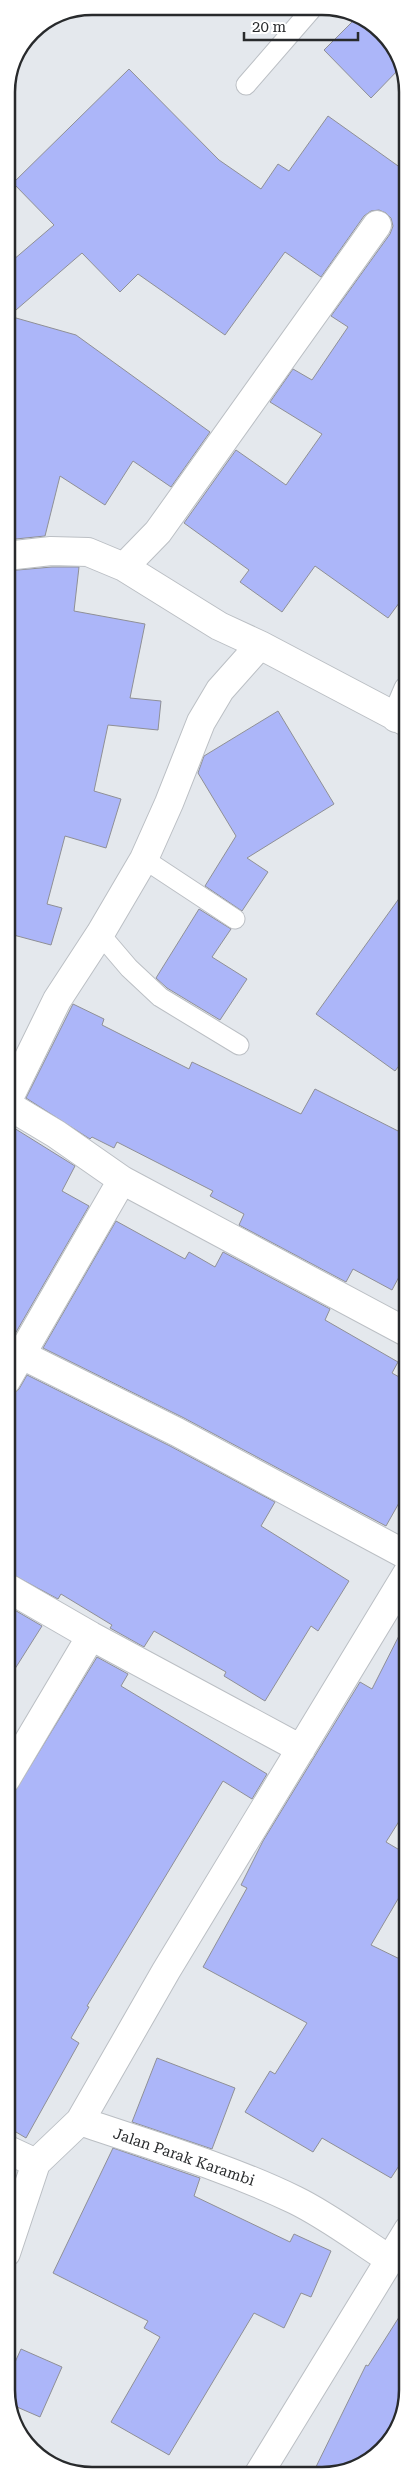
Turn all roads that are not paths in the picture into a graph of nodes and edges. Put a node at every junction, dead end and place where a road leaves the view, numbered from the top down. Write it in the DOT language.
graph roads {
  1 [pos="307,15"];
  2 [pos="246,85"];
  3 [pos="377,226"];
  4 [pos="15,555"];
  5 [pos="124,567"];
  6 [pos="260,645"];
  7 [pos="399,718"];
  8 [pos="144,859"];
  9 [pos="235,919"];
  10 [pos="100,934"];
  11 [pos="239,1045"];
  12 [pos="15,1086"];
  13 [pos="15,1109"];
  14 [pos="122,1180"];
  15 [pos="399,1328"];
  16 [pos="15,1349"];
  17 [pos="15,1351"];
  18 [pos="399,1551"];
  19 [pos="399,1587"];
  20 [pos="15,1592"];
  21 [pos="91,1636"];
  22 [pos="301,1749"];
  23 [pos="15,1764"];
  24 [pos="80,2121"];
  25 [pos="15,2154"];
  26 [pos="36,2164"];
  27 [pos="15,2226"];
  28 [pos="399,2244"];
  29 [pos="390,2259"];
  30 [pos="263,2467"];
  1 -- 2 [label="lane"];
  3 -- 5 [label="street"];
  4 -- 5 [label="street"];
  5 -- 6 [label="street"];
  6 -- 7 [label="street"];
  6 -- 8 [label="street"];
  8 -- 9 [label="lane"];
  8 -- 10 [label="street"];
  10 -- 11 [label="lane"];
  10 -- 12 [label="street"];
  13 -- 14 [label="street"];
  14 -- 15 [label="street"];
  14 -- 16 [label="street"];
  17 -- 18 [label="street"];
  19 -- 22 [label="street"];
  20 -- 21 [label="street"];
  21 -- 22 [label="street"];
  21 -- 23 [label="street"];
  22 -- 24 [label="street"];
  24 -- 26 [label="street"];
  24 -- 29 [label="street, Jalan Parak Karambi"];
  25 -- 26 [label="street"];
  26 -- 27 [label="street"];
  28 -- 29 [label="street"];
  29 -- 30 [label="street"];
}
